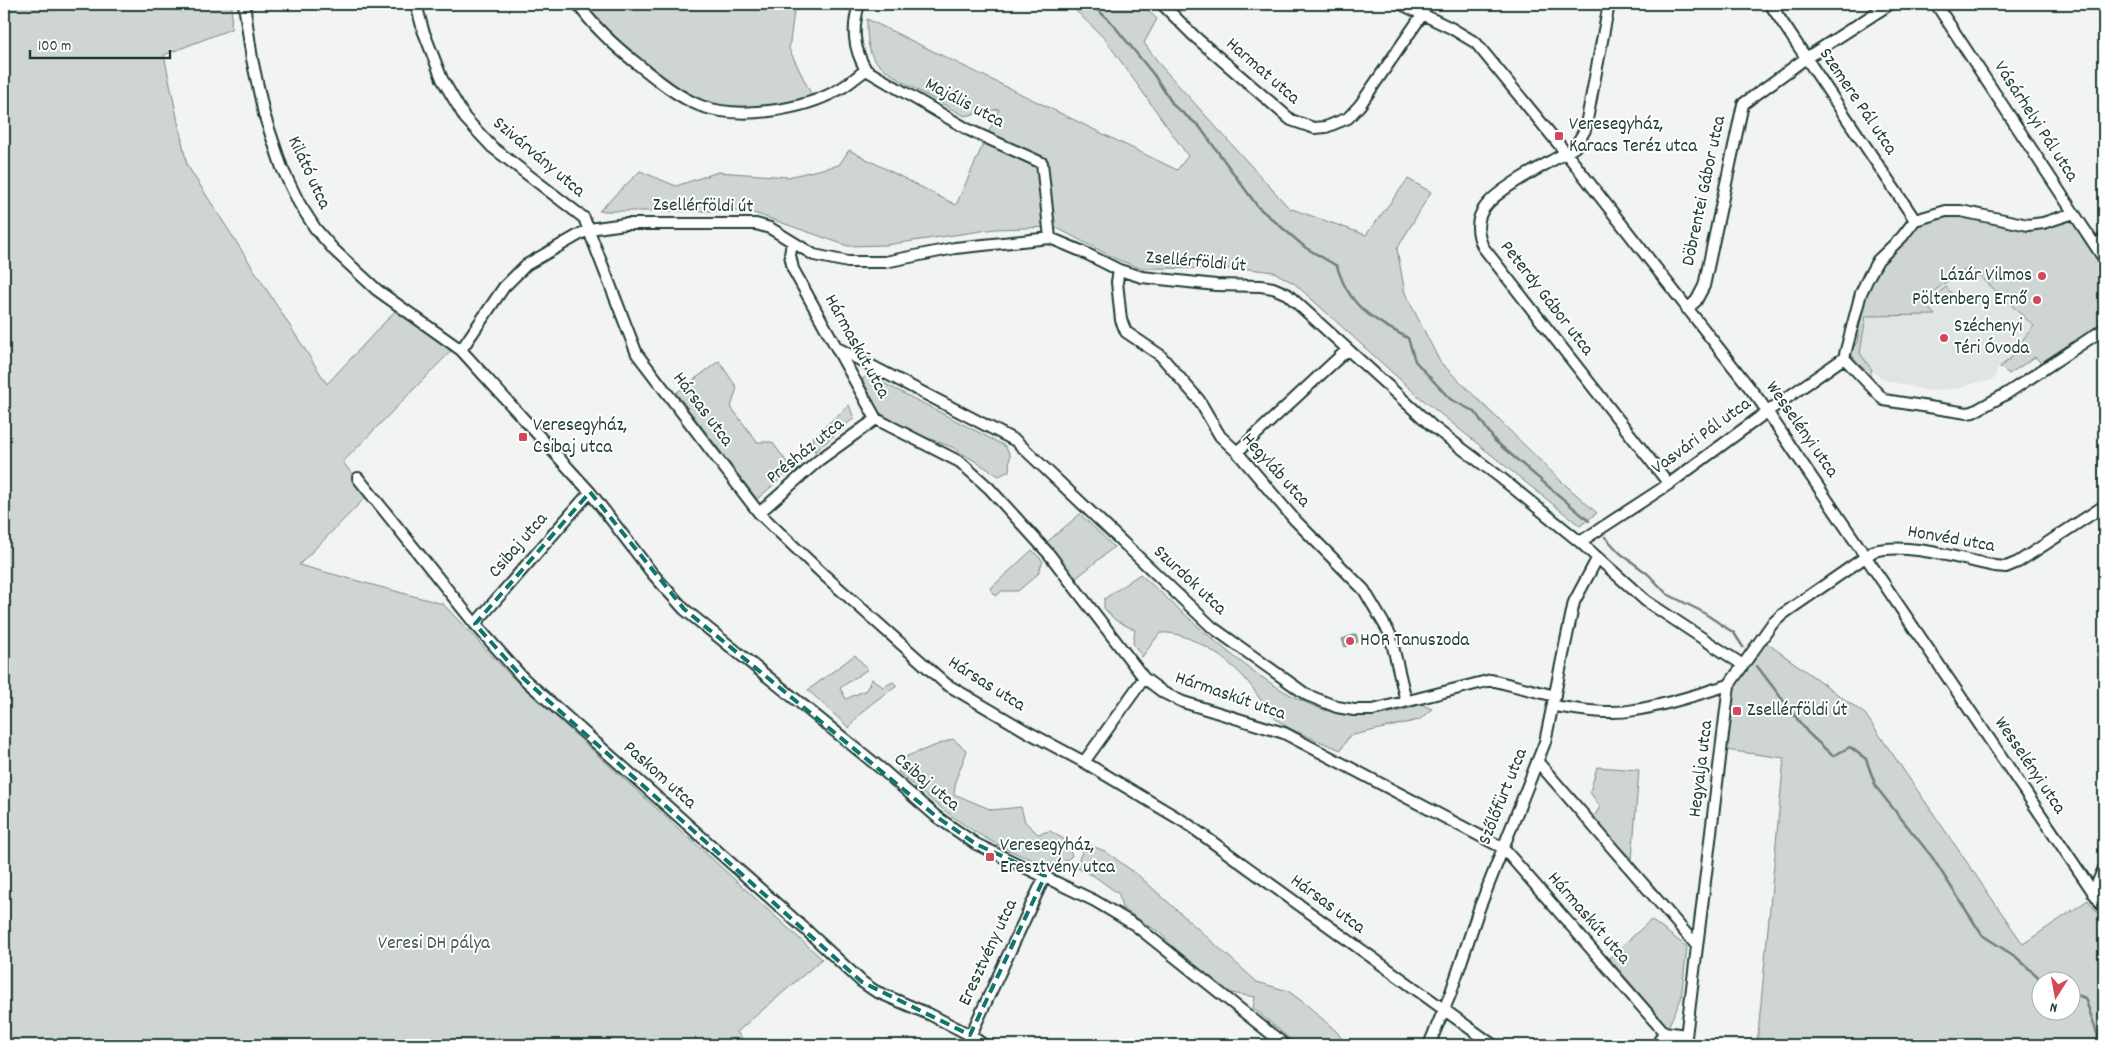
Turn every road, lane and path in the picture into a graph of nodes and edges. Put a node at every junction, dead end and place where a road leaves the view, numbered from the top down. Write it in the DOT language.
graph roads {
  1 [pos="244,4"];
  2 [pos="416,4"];
  3 [pos="578,4"];
  4 [pos="859,4"];
  5 [pos="1162,4"];
  6 [pos="1401,4"];
  7 [pos="1608,4"];
  8 [pos="1770,4"];
  9 [pos="1890,4"];
  10 [pos="1936,4"];
  11 [pos="1422,15"];
  12 [pos="1806,58"];
  13 [pos="866,70"];
  14 [pos="1566,153"];
  15 [pos="2074,213"];
  16 [pos="1915,220"];
  17 [pos="589,230"];
  18 [pos="1050,238"];
  19 [pos="2104,239"];
  20 [pos="792,242"];
  21 [pos="2095,245"];
  22 [pos="2104,259"];
  23 [pos="1119,270"];
  24 [pos="1687,309"];
  25 [pos="2104,329"];
  26 [pos="839,349"];
  27 [pos="461,350"];
  28 [pos="1347,350"];
  29 [pos="1844,358"];
  30 [pos="1768,411"];
  31 [pos="876,419"];
  32 [pos="1237,452"];
  33 [pos="358,478"];
  34 [pos="1669,484"];
  35 [pos="590,492"];
  36 [pos="2104,506"];
  37 [pos="759,513"];
  38 [pos="1580,542"];
  39 [pos="1866,556"];
  40 [pos="1597,559"];
  41 [pos="475,624"];
  42 [pos="1743,665"];
  43 [pos="1144,678"];
  44 [pos="1729,685"];
  45 [pos="1406,701"];
  46 [pos="1554,701"];
  47 [pos="1537,761"];
  48 [pos="1084,762"];
  49 [pos="1503,848"];
  50 [pos="2104,868"];
  51 [pos="1045,876"];
  52 [pos="2093,893"];
  53 [pos="2104,908"];
  54 [pos="1697,946"];
  55 [pos="1444,1010"];
  56 [pos="1664,1032"];
  57 [pos="970,1035"];
  58 [pos="1685,1040"];
  59 [pos="966,1045"];
  60 [pos="984,1045"];
  61 [pos="1285,1045"];
  62 [pos="1429,1045"];
  63 [pos="1493,1045"];
  64 [pos="1658,1045"];
  1 -- 27 [label="street, Kilátó utca"];
  2 -- 17 [label="street, Szivárvány utca"];
  3 -- 13 [label="street"];
  4 -- 13 [label="street"];
  5 -- 11 [label="street, Harmat utca"];
  6 -- 11 [label="street, Wesselényi utca"];
  7 -- 14 [label="street"];
  8 -- 12 [label="street, Szemere Pál utca"];
  9 -- 12 [label="street, Döbrentei Gábor utca"];
  10 -- 15 [label="street, Vásárhelyi Pál utca"];
  11 -- 14 [label="street, Wesselényi utca"];
  12 -- 16 [label="street, Szemere Pál utca"];
  12 -- 24 [label="street, Döbrentei Gábor utca"];
  13 -- 18 [label="street, Majális utca"];
  14 -- 24 [label="street, Wesselényi utca"];
  14 -- 34 [label="street, Peterdy Gábor utca"];
  15 -- 16 [label="street"];
  15 -- 21 [label="street, Vásárhelyi Pál utca"];
  16 -- 29 [label="street"];
  17 -- 20 [label="street, Zsellérföldi út"];
  17 -- 27 [label="street, Zsellérföldi út"];
  17 -- 37 [label="street, Hársas utca"];
  18 -- 20 [label="street, Zsellérföldi út"];
  18 -- 23 [label="street, Zsellérföldi út"];
  19 -- 21 [label="street"];
  20 -- 26 [label="street, Hármaskút utca"];
  21 -- 22 [label="street, Vásárhelyi Pál utca"];
  23 -- 28 [label="street, Zsellérföldi út"];
  23 -- 32 [label="street, Hegyláb utca"];
  24 -- 30 [label="street, Wesselényi utca"];
  25 -- 29 [label="street"];
  26 -- 31 [label="street, Hármaskút utca"];
  26 -- 45 [label="street, Szurdok utca"];
  27 -- 35 [label="street, Csibaj utca"];
  28 -- 32 [label="street"];
  28 -- 38 [label="street, Zsellérföldi út"];
  29 -- 30 [label="street, Vasvári Pál utca"];
  30 -- 34 [label="street, Vasvári Pál utca"];
  30 -- 39 [label="street, Wesselényi utca"];
  31 -- 37 [label="street, Présház utca"];
  31 -- 43 [label="street, Hármaskút utca"];
  32 -- 45 [label="street, Hegyláb utca"];
  33 -- 41 [label="street, Paskom utca"];
  34 -- 38 [label="street, Vasvári Pál utca"];
  35 -- 41 [label="street, Csibaj utca"];
  35 -- 51 [label="street, Csibaj utca"];
  36 -- 39 [label="street, Honvéd utca"];
  37 -- 48 [label="street, Hársas utca"];
  38 -- 40 [label="street, Zsellérföldi út"];
  39 -- 42 [label="street, Hegyalja utca"];
  39 -- 52 [label="street, Wesselényi utca"];
  40 -- 42 [label="street, Zsellérföldi út"];
  40 -- 46 [label="street, Szőlőfürt utca"];
  41 -- 57 [label="street, Paskom utca"];
  42 -- 44 [label="street, Hegyalja utca"];
  43 -- 48 [label="street"];
  43 -- 49 [label="street, Hármaskút utca"];
  44 -- 46 [label="street, Szurdok utca"];
  44 -- 54 [label="street, Hegyalja utca"];
  45 -- 46 [label="street, Szurdok utca"];
  46 -- 47 [label="street, Szőlőfürt utca"];
  47 -- 49 [label="street, Szőlőfürt utca"];
  47 -- 54 [label="street"];
  48 -- 55 [label="street, Hársas utca"];
  49 -- 55 [label="street, Szőlőfürt utca"];
  49 -- 56 [label="street, Hármaskút utca"];
  50 -- 52 [label="street"];
  51 -- 57 [label="street, Eresztvény utca"];
  51 -- 61 [label="street, Csibaj utca"];
  52 -- 53 [label="street, Wesselényi utca"];
  54 -- 58 [label="street, Hegyalja utca"];
  55 -- 62 [label="street, Szőlőfürt utca"];
  55 -- 63 [label="street, Hársas utca"];
  56 -- 58 [label="street"];
  56 -- 64 [label="street"];
  57 -- 59 [label="street, Eresztvény utca"];
  57 -- 60 [label="street, Paskom utca"];
}
